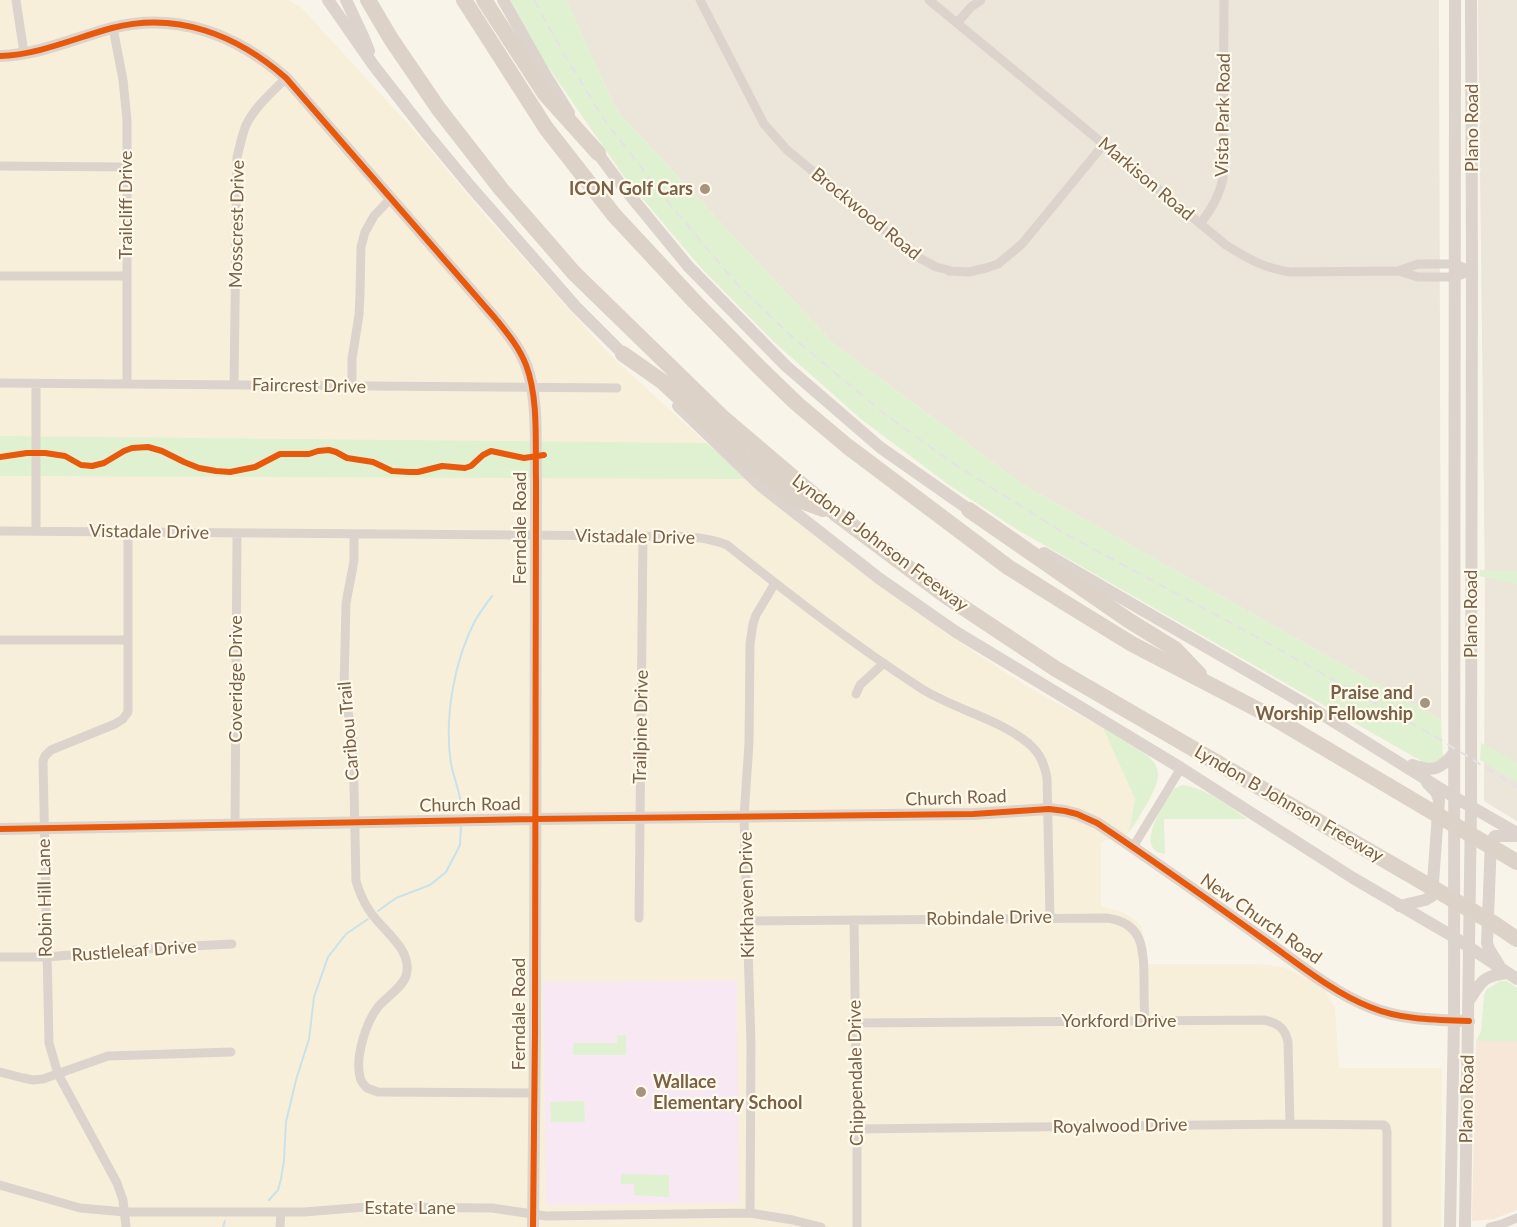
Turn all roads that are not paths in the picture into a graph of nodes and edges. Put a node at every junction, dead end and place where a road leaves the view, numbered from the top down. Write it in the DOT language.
graph roads {
  1 [pos="16,0"];
  2 [pos="328,0"];
  3 [pos="346,0"];
  4 [pos="368,0"];
  5 [pos="464,0"];
  6 [pos="484,0"];
  7 [pos="503,0"];
  8 [pos="700,0"];
  9 [pos="928,0"];
  10 [pos="981,0"];
  11 [pos="1224,0"];
  12 [pos="1455,0"];
  13 [pos="1471,0"];
  14 [pos="957,24"];
  15 [pos="113,28"];
  16 [pos="24,53"];
  17 [pos="0,56"];
  18 [pos="374,66"];
  19 [pos="286,78"];
  20 [pos="1455,92"];
  21 [pos="1472,93"];
  22 [pos="1104,144"];
  23 [pos="598,153"];
  24 [pos="0,166"];
  25 [pos="126,168"];
  26 [pos="390,199"];
  27 [pos="1200,224"];
  28 [pos="1455,264"];
  29 [pos="1472,271"];
  30 [pos="1398,272"];
  31 [pos="0,276"];
  32 [pos="126,276"];
  33 [pos="1455,277"];
  34 [pos="623,354"];
  35 [pos="0,383"];
  36 [pos="36,384"];
  37 [pos="127,384"];
  38 [pos="234,385"];
  39 [pos="352,386"];
  40 [pos="531,387"];
  41 [pos="617,388"];
  42 [pos="1455,497"];
  43 [pos="1471,497"];
  44 [pos="969,510"];
  45 [pos="834,513"];
  46 [pos="0,531"];
  47 [pos="36,531"];
  48 [pos="128,532"];
  49 [pos="237,533"];
  50 [pos="354,534"];
  51 [pos="536,535"];
  52 [pos="643,536"];
  53 [pos="776,584"];
  54 [pos="1455,614"];
  55 [pos="1470,614"];
  56 [pos="0,640"];
  57 [pos="127,640"];
  58 [pos="884,663"];
  59 [pos="1207,683"];
  60 [pos="856,694"];
  61 [pos="1454,753"];
  62 [pos="1395,760"];
  63 [pos="1181,768"];
  64 [pos="1418,774"];
  65 [pos="1454,797"];
  66 [pos="1471,806"];
  67 [pos="1049,810"];
  68 [pos="744,817"];
  69 [pos="534,819"];
  70 [pos="640,819"];
  71 [pos="355,822"];
  72 [pos="235,825"];
  73 [pos="44,828"];
  74 [pos="0,829"];
  75 [pos="1517,835"];
  76 [pos="1133,847"];
  77 [pos="1517,862"];
  78 [pos="1399,906"];
  79 [pos="639,918"];
  80 [pos="1050,918"];
  81 [pos="854,920"];
  82 [pos="747,921"];
  83 [pos="1454,937"];
  84 [pos="1517,939"];
  85 [pos="232,944"];
  86 [pos="1469,947"];
  87 [pos="0,957"];
  88 [pos="46,957"];
  89 [pos="1508,973"];
  90 [pos="1469,1000"];
  91 [pos="1454,1020"];
  92 [pos="1145,1021"];
  93 [pos="1469,1021"];
  94 [pos="856,1023"];
  95 [pos="231,1052"];
  96 [pos="0,1072"];
  97 [pos="58,1074"];
  98 [pos="534,1093"];
  99 [pos="1452,1117"];
  100 [pos="1290,1124"];
  101 [pos="857,1129"];
  102 [pos="1467,1146"];
  103 [pos="0,1185"];
  104 [pos="125,1212"];
  105 [pos="281,1212"];
  106 [pos="750,1213"];
  107 [pos="532,1214"];
  108 [pos="1517,1218"];
  109 [pos="126,1227"];
  110 [pos="280,1227"];
  111 [pos="533,1227"];
  112 [pos="821,1227"];
  113 [pos="857,1227"];
  114 [pos="1387,1227"];
  115 [pos="1450,1227"];
  116 [pos="1465,1227"];
  117 [pos="1490,1227"];
  1 -- 16 [label="street"];
  2 -- 18 [label="main road"];
  3 -- 18 [label="main road"];
  4 -- 45 [label="highway, Lyndon B Johnson Freeway"];
  5 -- 59 [label="highway"];
  6 -- 23 [label="highway"];
  7 -- 23 [label="main road"];
  8 -- 22 [label="street, Brockwood Road"];
  9 -- 14 [label="street, Markison Road"];
  10 -- 14 [label="street"];
  11 -- 27 [label="street, Vista Park Road"];
  12 -- 20 [label="main road, Plano Road"];
  13 -- 21 [label="main road, Plano Road"];
  14 -- 22 [label="street, Markison Road"];
  15 -- 16 [label="main road, Ferndale Road"];
  15 -- 19 [label="main road, Ferndale Road"];
  15 -- 25 [label="street, Trailcliff Drive"];
  16 -- 17 [label="main road, Ferndale Road"];
  18 -- 34 [label="main road"];
  19 -- 26 [label="main road, Ferndale Road"];
  19 -- 38 [label="street, Mosscrest Drive"];
  20 -- 21 [label="main road"];
  20 -- 28 [label="main road, Plano Road"];
  21 -- 29 [label="main road, Plano Road"];
  22 -- 27 [label="street, Markison Road"];
  23 -- 44 [label="main road"];
  24 -- 25 [label="street"];
  25 -- 32 [label="street, Trailcliff Drive"];
  26 -- 39 [label="street"];
  26 -- 40 [label="main road, Ferndale Road"];
  27 -- 30 [label="street, Markison Road"];
  28 -- 29 [label="street, Markison Road"];
  28 -- 30 [label="street, Markison Road"];
  28 -- 33 [label="main road, Plano Road"];
  29 -- 33 [label="street, Markison Road"];
  29 -- 43 [label="main road, Plano Road"];
  30 -- 33 [label="street, Markison Road"];
  31 -- 32 [label="street"];
  32 -- 37 [label="street, Trailcliff Drive"];
  33 -- 42 [label="main road, Plano Road"];
  34 -- 45 [label="highway"];
  34 -- 63 [label="main road"];
  35 -- 36 [label="street, Faircrest Drive"];
  36 -- 37 [label="street, Faircrest Drive"];
  36 -- 47 [label="street"];
  37 -- 38 [label="street, Faircrest Drive"];
  38 -- 39 [label="street, Faircrest Drive"];
  39 -- 40 [label="street, Faircrest Drive"];
  40 -- 41 [label="street, Faircrest Drive"];
  40 -- 51 [label="main road, Ferndale Road"];
  42 -- 43 [label="main road"];
  42 -- 54 [label="main road, Plano Road"];
  43 -- 55 [label="main road, Plano Road"];
  44 -- 59 [label="highway"];
  44 -- 62 [label="main road"];
  45 -- 84 [label="highway, Lyndon B Johnson Freeway"];
  46 -- 47 [label="street, Vistadale Drive"];
  47 -- 48 [label="street, Vistadale Drive"];
  48 -- 49 [label="street, Vistadale Drive"];
  48 -- 57 [label="street, Robin Hill Lane"];
  49 -- 50 [label="street, Vistadale Drive"];
  49 -- 72 [label="street, Coveridge Drive"];
  50 -- 51 [label="street, Vistadale Drive"];
  50 -- 71 [label="street, Caribou Trail"];
  51 -- 52 [label="street, Vistadale Drive"];
  51 -- 69 [label="main road, Ferndale Road"];
  52 -- 53 [label="street, Vistadale Drive"];
  52 -- 70 [label="street, Trailpine Drive"];
  53 -- 58 [label="street, Vistadale Drive"];
  53 -- 68 [label="street, Kirkhaven Drive"];
  54 -- 55 [label="main road"];
  54 -- 61 [label="main road, Plano Road"];
  55 -- 66 [label="main road, Plano Road"];
  56 -- 57 [label="street"];
  57 -- 73 [label="street, Robin Hill Lane"];
  58 -- 60 [label="street"];
  58 -- 67 [label="street, Vistadale Drive"];
  59 -- 77 [label="highway"];
  61 -- 62 [label="main road"];
  61 -- 65 [label="main road, Plano Road"];
  62 -- 64 [label="main road"];
  63 -- 76 [label="street"];
  63 -- 78 [label="main road"];
  64 -- 65 [label="main road"];
  64 -- 78 [label="main road"];
  65 -- 66 [label="main road"];
  65 -- 83 [label="main road, Plano Road"];
  66 -- 75 [label="main road"];
  66 -- 86 [label="main road, Plano Road"];
  67 -- 68 [label="main road, Church Road"];
  67 -- 76 [label="main road, New Church Road"];
  67 -- 80 [label="street, Vistadale Drive"];
  68 -- 70 [label="main road, Church Road"];
  68 -- 82 [label="street, Kirkhaven Drive"];
  69 -- 70 [label="main road, Church Road"];
  69 -- 71 [label="main road, Church Road"];
  69 -- 98 [label="main road, Ferndale Road"];
  70 -- 79 [label="street, Trailpine Drive"];
  71 -- 72 [label="main road, Church Road"];
  71 -- 98 [label="street, Caribou Trail"];
  72 -- 73 [label="main road, Church Road"];
  73 -- 74 [label="main road, Church Road"];
  73 -- 88 [label="street, Robin Hill Lane"];
  75 -- 89 [label="main road"];
  76 -- 91 [label="main road, New Church Road"];
  78 -- 83 [label="main road"];
  80 -- 81 [label="street, Robindale Drive"];
  80 -- 92 [label="street, Robindale Drive"];
  81 -- 82 [label="street, Robindale Drive"];
  81 -- 94 [label="street, Chippendale Drive"];
  82 -- 106 [label="street, Kirkhaven Drive"];
  83 -- 86 [label="main road"];
  83 -- 91 [label="main road, Plano Road"];
  85 -- 88 [label="street, Rustleleaf Drive"];
  86 -- 89 [label="main road"];
  86 -- 90 [label="main road, Plano Road"];
  87 -- 88 [label="street, Rustleleaf Drive"];
  88 -- 97 [label="street, Robin Hill Lane"];
  89 -- 90 [label="main road"];
  90 -- 93 [label="main road, Plano Road"];
  91 -- 93 [label="main road, New Church Road"];
  91 -- 99 [label="main road, Plano Road"];
  92 -- 94 [label="street, Yorkford Drive"];
  92 -- 100 [label="street, Yorkford Drive"];
  93 -- 102 [label="main road, Plano Road"];
  94 -- 101 [label="street, Chippendale Drive"];
  95 -- 97 [label="street"];
  96 -- 97 [label="street"];
  97 -- 104 [label="street, Robin Hill Lane"];
  98 -- 107 [label="main road, Ferndale Road"];
  99 -- 102 [label="main road"];
  99 -- 115 [label="main road, Plano Road"];
  100 -- 101 [label="street, Royalwood Drive"];
  100 -- 114 [label="street, Royalwood Drive"];
  101 -- 113 [label="street, Chippendale Drive"];
  102 -- 116 [label="main road, Plano Road"];
  103 -- 104 [label="street, Estate Lane"];
  104 -- 105 [label="street, Estate Lane"];
  104 -- 109 [label="street, Robin Hill Lane"];
  105 -- 107 [label="street, Estate Lane"];
  105 -- 110 [label="street"];
  106 -- 107 [label="street, Estate Lane"];
  106 -- 112 [label="street, Estate Lane"];
  107 -- 111 [label="main road, Ferndale Road"];
  108 -- 117 [label="street"];
}
